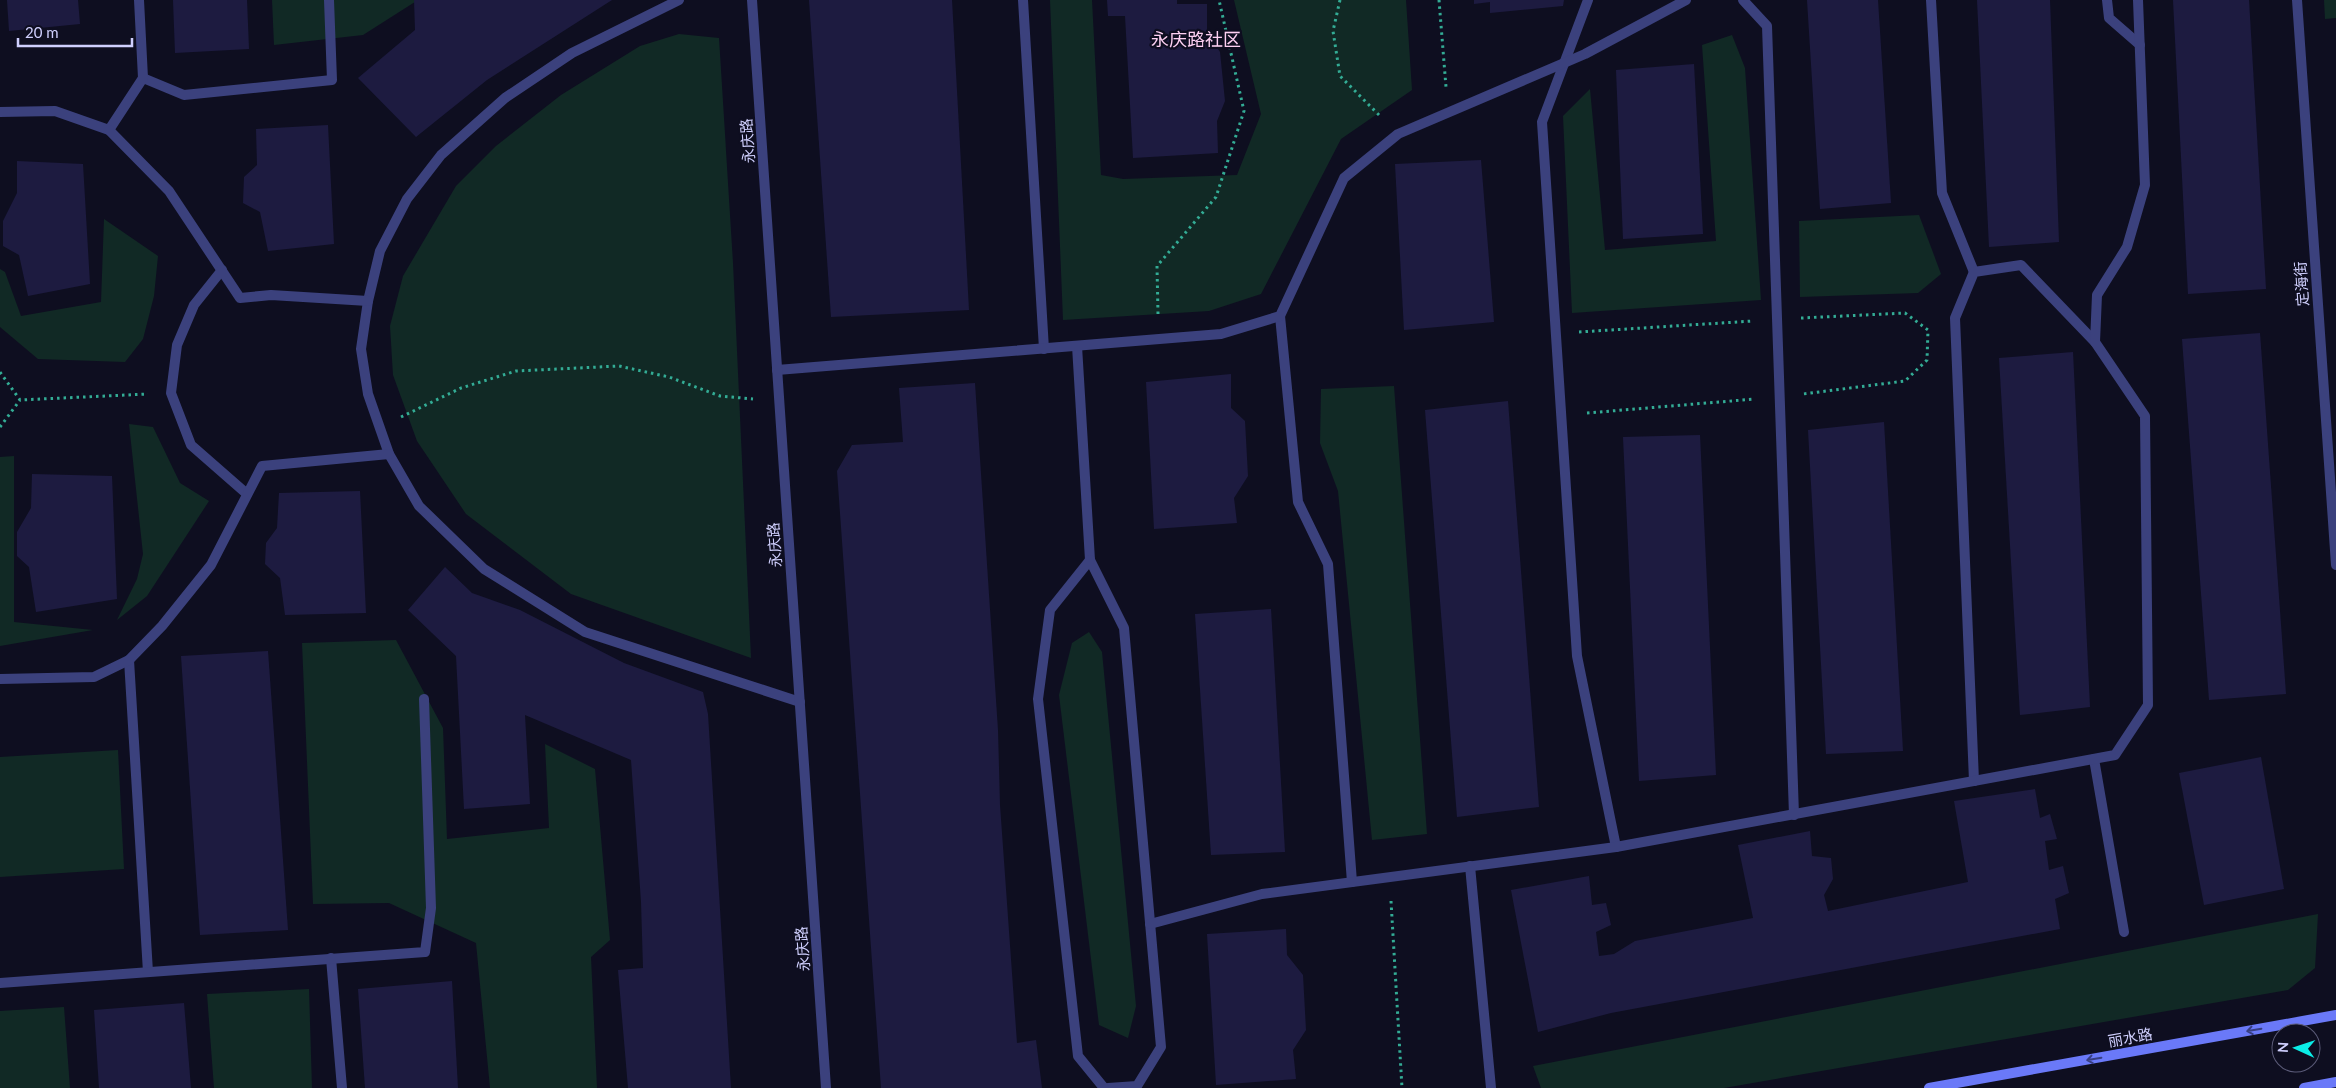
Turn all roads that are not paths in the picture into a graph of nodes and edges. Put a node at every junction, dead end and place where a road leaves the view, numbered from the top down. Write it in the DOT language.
graph roads {
  1 [pos="139,0"];
  2 [pos="329,0"];
  3 [pos="679,0"];
  4 [pos="752,0"];
  5 [pos="1023,0"];
  6 [pos="1588,0"];
  7 [pos="1686,0"];
  8 [pos="1744,0"];
  9 [pos="1931,0"];
  10 [pos="2106,0"];
  11 [pos="2138,0"];
  12 [pos="2297,0"];
  13 [pos="2140,45"];
  14 [pos="1565,63"];
  15 [pos="144,78"];
  16 [pos="0,112"];
  17 [pos="109,130"];
  18 [pos="222,270"];
  19 [pos="1974,272"];
  20 [pos="368,300"];
  21 [pos="1280,316"];
  22 [pos="2095,342"];
  23 [pos="1076,346"];
  24 [pos="1044,348"];
  25 [pos="778,370"];
  26 [pos="389,454"];
  27 [pos="247,494"];
  28 [pos="1090,560"];
  29 [pos="2336,565"];
  30 [pos="129,660"];
  31 [pos="0,679"];
  32 [pos="424,699"];
  33 [pos="800,702"];
  34 [pos="2094,759"];
  35 [pos="1974,781"];
  36 [pos="1794,814"];
  37 [pos="1616,847"];
  38 [pos="1470,866"];
  39 [pos="1352,882"];
  40 [pos="1150,924"];
  41 [pos="2124,932"];
  42 [pos="331,958"];
  43 [pos="148,972"];
  44 [pos="0,983"];
  45 [pos="2336,1015"];
  46 [pos="2336,1082"];
  47 [pos="342,1088"];
  48 [pos="826,1088"];
  49 [pos="1104,1088"];
  50 [pos="1108,1088"];
  51 [pos="1491,1088"];
  52 [pos="1929,1088"];
  53 [pos="2304,1088"];
  1 -- 15 [label="street"];
  2 -- 15 [label="street"];
  3 -- 20 [label="street"];
  4 -- 25 [label="street, 永庆路"];
  5 -- 24 [label="street"];
  6 -- 14 [label="street"];
  7 -- 14 [label="street"];
  8 -- 36 [label="street"];
  9 -- 19 [label="street"];
  10 -- 13 [label="street"];
  11 -- 13 [label="street"];
  12 -- 29 [label="street, 定海街"];
  13 -- 22 [label="street"];
  14 -- 21 [label="street"];
  14 -- 37 [label="street"];
  15 -- 17 [label="street"];
  16 -- 17 [label="street"];
  17 -- 18 [label="street"];
  18 -- 20 [label="street"];
  18 -- 27 [label="street"];
  19 -- 22 [label="street"];
  19 -- 35 [label="street"];
  20 -- 26 [label="street"];
  21 -- 23 [label="street"];
  21 -- 39 [label="street"];
  22 -- 34 [label="street"];
  23 -- 24 [label="street"];
  23 -- 28 [label="street"];
  24 -- 25 [label="street"];
  25 -- 33 [label="street, 永庆路"];
  26 -- 27 [label="street"];
  26 -- 33 [label="street"];
  27 -- 30 [label="street"];
  28 -- 40 [label="street"];
  28 -- 49 [label="street"];
  30 -- 31 [label="street"];
  30 -- 43 [label="street"];
  32 -- 42 [label="street"];
  33 -- 48 [label="street, 永庆路"];
  34 -- 35 [label="street"];
  34 -- 41 [label="street"];
  35 -- 36 [label="street"];
  36 -- 37 [label="street"];
  37 -- 38 [label="street"];
  38 -- 39 [label="street"];
  38 -- 51 [label="street"];
  39 -- 40 [label="street"];
  40 -- 50 [label="street"];
  42 -- 43 [label="street"];
  42 -- 47 [label="street"];
  43 -- 44 [label="street"];
  45 -- 52 [label="main road, 丽水路, one-way"];
  46 -- 53 [label="main road"];
}
